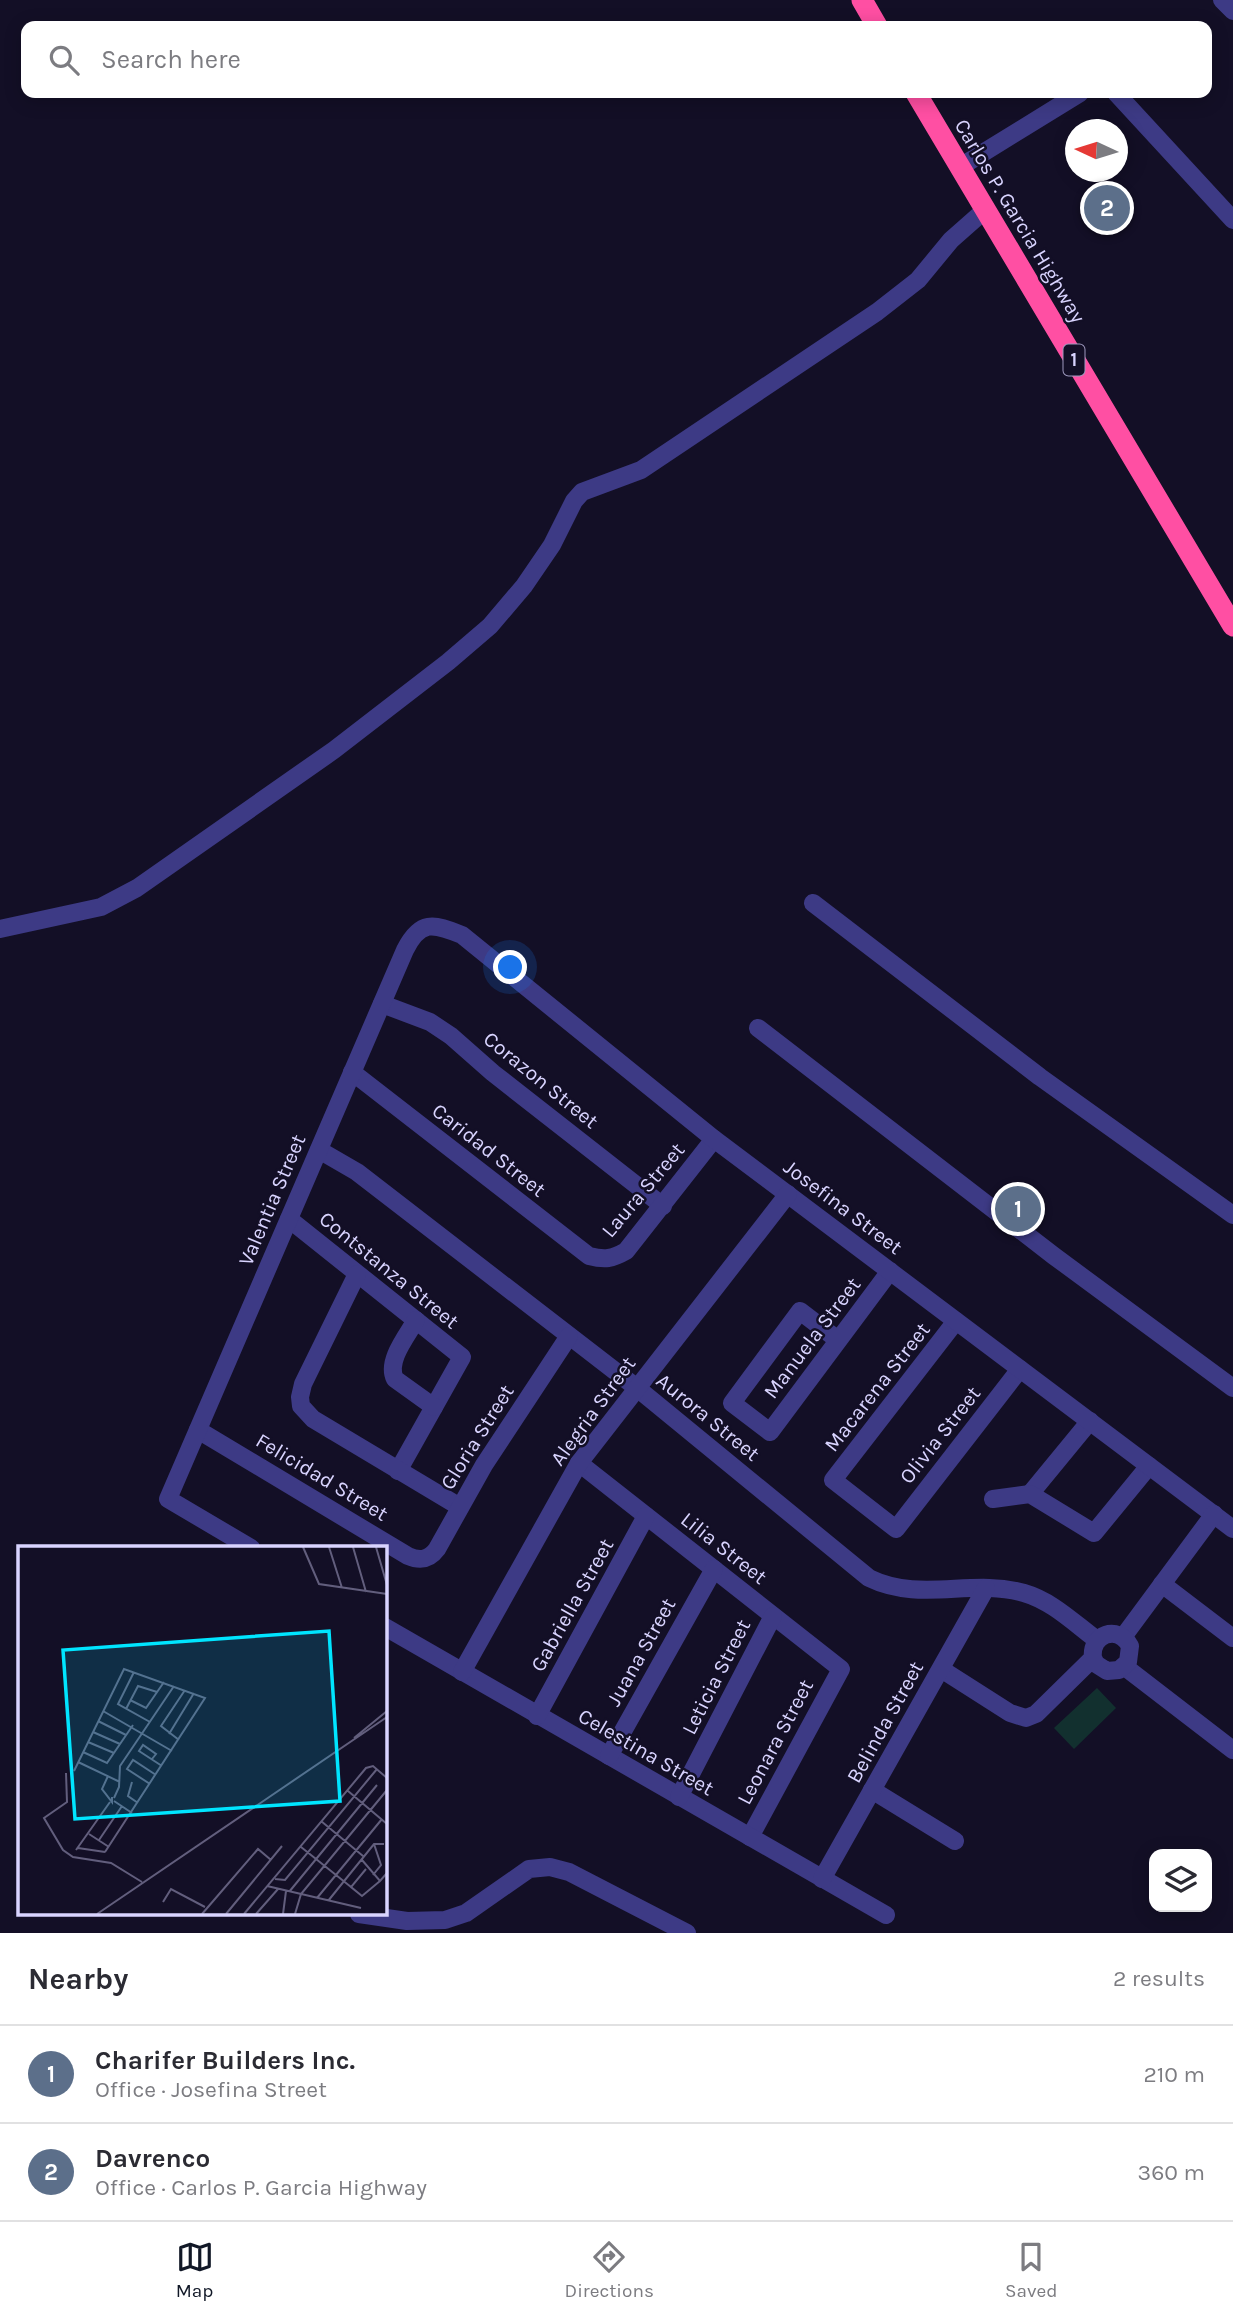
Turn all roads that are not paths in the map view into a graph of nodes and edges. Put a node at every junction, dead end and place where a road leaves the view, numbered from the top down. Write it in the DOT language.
graph roads {
  1 [pos="862,0"];
  2 [pos="1222,0"];
  3 [pos="1233,11"];
  4 [pos="874,21"];
  5 [pos="919,98"];
  6 [pos="1072,98"];
  7 [pos="1121,98"];
  8 [pos="960,167"];
  9 [pos="985,211"];
  10 [pos="1233,219"];
  11 [pos="1233,626"];
  12 [pos="813,903"];
  13 [pos="426,926"];
  14 [pos="0,929"];
  15 [pos="382,1004"];
  16 [pos="758,1028"];
  17 [pos="352,1072"];
  18 [pos="714,1139"];
  19 [pos="319,1150"];
  20 [pos="788,1194"];
  21 [pos="663,1206"];
  22 [pos="1233,1214"];
  23 [pos="289,1219"];
  24 [pos="600,1259"];
  25 [pos="890,1271"];
  26 [pos="357,1274"];
  27 [pos="416,1320"];
  28 [pos="957,1321"];
  29 [pos="569,1336"];
  30 [pos="838,1340"];
  31 [pos="1020,1368"];
  32 [pos="637,1388"];
  33 [pos="1233,1388"];
  34 [pos="434,1407"];
  35 [pos="1090,1421"];
  36 [pos="198,1430"];
  37 [pos="579,1463"];
  38 [pos="1149,1466"];
  39 [pos="398,1471"];
  40 [pos="1030,1494"];
  41 [pos="993,1499"];
  42 [pos="460,1507"];
  43 [pos="1214,1514"];
  44 [pos="646,1516"];
  45 [pos="896,1529"];
  46 [pos="1233,1529"];
  47 [pos="248,1546"];
  48 [pos="423,1559"];
  49 [pos="714,1569"];
  50 [pos="1162,1584"];
  51 [pos="986,1588"];
  52 [pos="773,1616"];
  53 [pos="387,1628"];
  54 [pos="1123,1637"];
  55 [pos="1233,1638"];
  56 [pos="1097,1640"];
  57 [pos="1093,1658"];
  58 [pos="1125,1667"];
  59 [pos="841,1669"];
  60 [pos="941,1669"];
  61 [pos="462,1672"];
  62 [pos="537,1716"];
  63 [pos="1233,1750"];
  64 [pos="609,1756"];
  65 [pos="872,1790"];
  66 [pos="679,1797"];
  67 [pos="750,1837"];
  68 [pos="955,1841"];
  69 [pos="822,1879"];
  70 [pos="886,1914"];
  71 [pos="373,1916"];
  72 [pos="687,1933"];
  1 -- 4 [label="highway"];
  2 -- 3 [label="street"];
  5 -- 8 [label="highway, Carlos P. Garcia Highway / 1"];
  6 -- 8 [label="street"];
  7 -- 10 [label="street"];
  8 -- 9 [label="highway, Carlos P. Garcia Highway / 1"];
  9 -- 11 [label="highway, Carlos P. Garcia Highway / 1"];
  9 -- 14 [label="street"];
  12 -- 22 [label="street"];
  13 -- 15 [label="street, Valentia Street"];
  13 -- 18 [label="street, Josefina Street"];
  15 -- 17 [label="street, Valentia Street"];
  15 -- 21 [label="street, Corazon Street"];
  16 -- 33 [label="street"];
  17 -- 19 [label="street, Valentia Street"];
  17 -- 24 [label="street, Caridad Street"];
  18 -- 20 [label="street, Josefina Street"];
  18 -- 21 [label="street, Laura Street"];
  19 -- 23 [label="street, Valentia Street"];
  19 -- 29 [label="street, Aurora Street"];
  20 -- 25 [label="street, Josefina Street"];
  20 -- 32 [label="street, Alegria Street"];
  21 -- 24 [label="street, Laura Street"];
  23 -- 26 [label="street, Contstanza Street"];
  23 -- 36 [label="street, Valentia Street"];
  25 -- 28 [label="street, Josefina Street"];
  25 -- 30 [label="street, Manuela Street"];
  26 -- 27 [label="street, Contstanza Street"];
  26 -- 39 [label="street"];
  27 -- 34 [label="street"];
  27 -- 34 [label="street, Contstanza Street"];
  28 -- 31 [label="street, Josefina Street"];
  28 -- 45 [label="street, Macarena Street"];
  29 -- 32 [label="street, Aurora Street"];
  29 -- 42 [label="street, Gloria Street"];
  30 -- 30 [label="street, Manuela Street"];
  31 -- 35 [label="street, Josefina Street"];
  31 -- 45 [label="street, Olivia Street"];
  32 -- 37 [label="street, Alegria Street"];
  32 -- 51 [label="street, Aurora Street"];
  34 -- 39 [label="street"];
  35 -- 38 [label="street, Josefina Street"];
  35 -- 40 [label="street"];
  36 -- 47 [label="street, Valentia Street"];
  36 -- 48 [label="street, Felicidad Street"];
  37 -- 44 [label="street, Lilia Street"];
  37 -- 61 [label="street, Alegria Street"];
  38 -- 40 [label="street"];
  38 -- 43 [label="street, Josefina Street"];
  39 -- 42 [label="street"];
  40 -- 41 [label="street"];
  42 -- 48 [label="street, Gloria Street"];
  43 -- 46 [label="street, Josefina Street"];
  43 -- 50 [label="street"];
  44 -- 49 [label="street, Lilia Street"];
  44 -- 62 [label="street, Gabriella Street"];
  49 -- 52 [label="street, Lilia Street"];
  49 -- 64 [label="street, Juana Street"];
  50 -- 54 [label="street"];
  50 -- 55 [label="street"];
  51 -- 56 [label="street, Aurora Street"];
  51 -- 60 [label="street, Belinda Street"];
  52 -- 59 [label="street, Lilia Street"];
  52 -- 66 [label="street, Leticia Street"];
  53 -- 61 [label="street, Celestina Street"];
  54 -- 56 [label="street"];
  54 -- 58 [label="street"];
  56 -- 57 [label="street"];
  57 -- 58 [label="street"];
  57 -- 60 [label="street"];
  58 -- 63 [label="street"];
  59 -- 67 [label="street, Leonara Street"];
  60 -- 65 [label="street, Belinda Street"];
  61 -- 62 [label="street, Celestina Street"];
  62 -- 64 [label="street, Celestina Street"];
  64 -- 66 [label="street, Celestina Street"];
  65 -- 68 [label="street"];
  65 -- 69 [label="street, Belinda Street"];
  66 -- 67 [label="street, Celestina Street"];
  67 -- 69 [label="street, Celestina Street"];
  69 -- 70 [label="street, Celestina Street"];
  71 -- 72 [label="street"];
}
